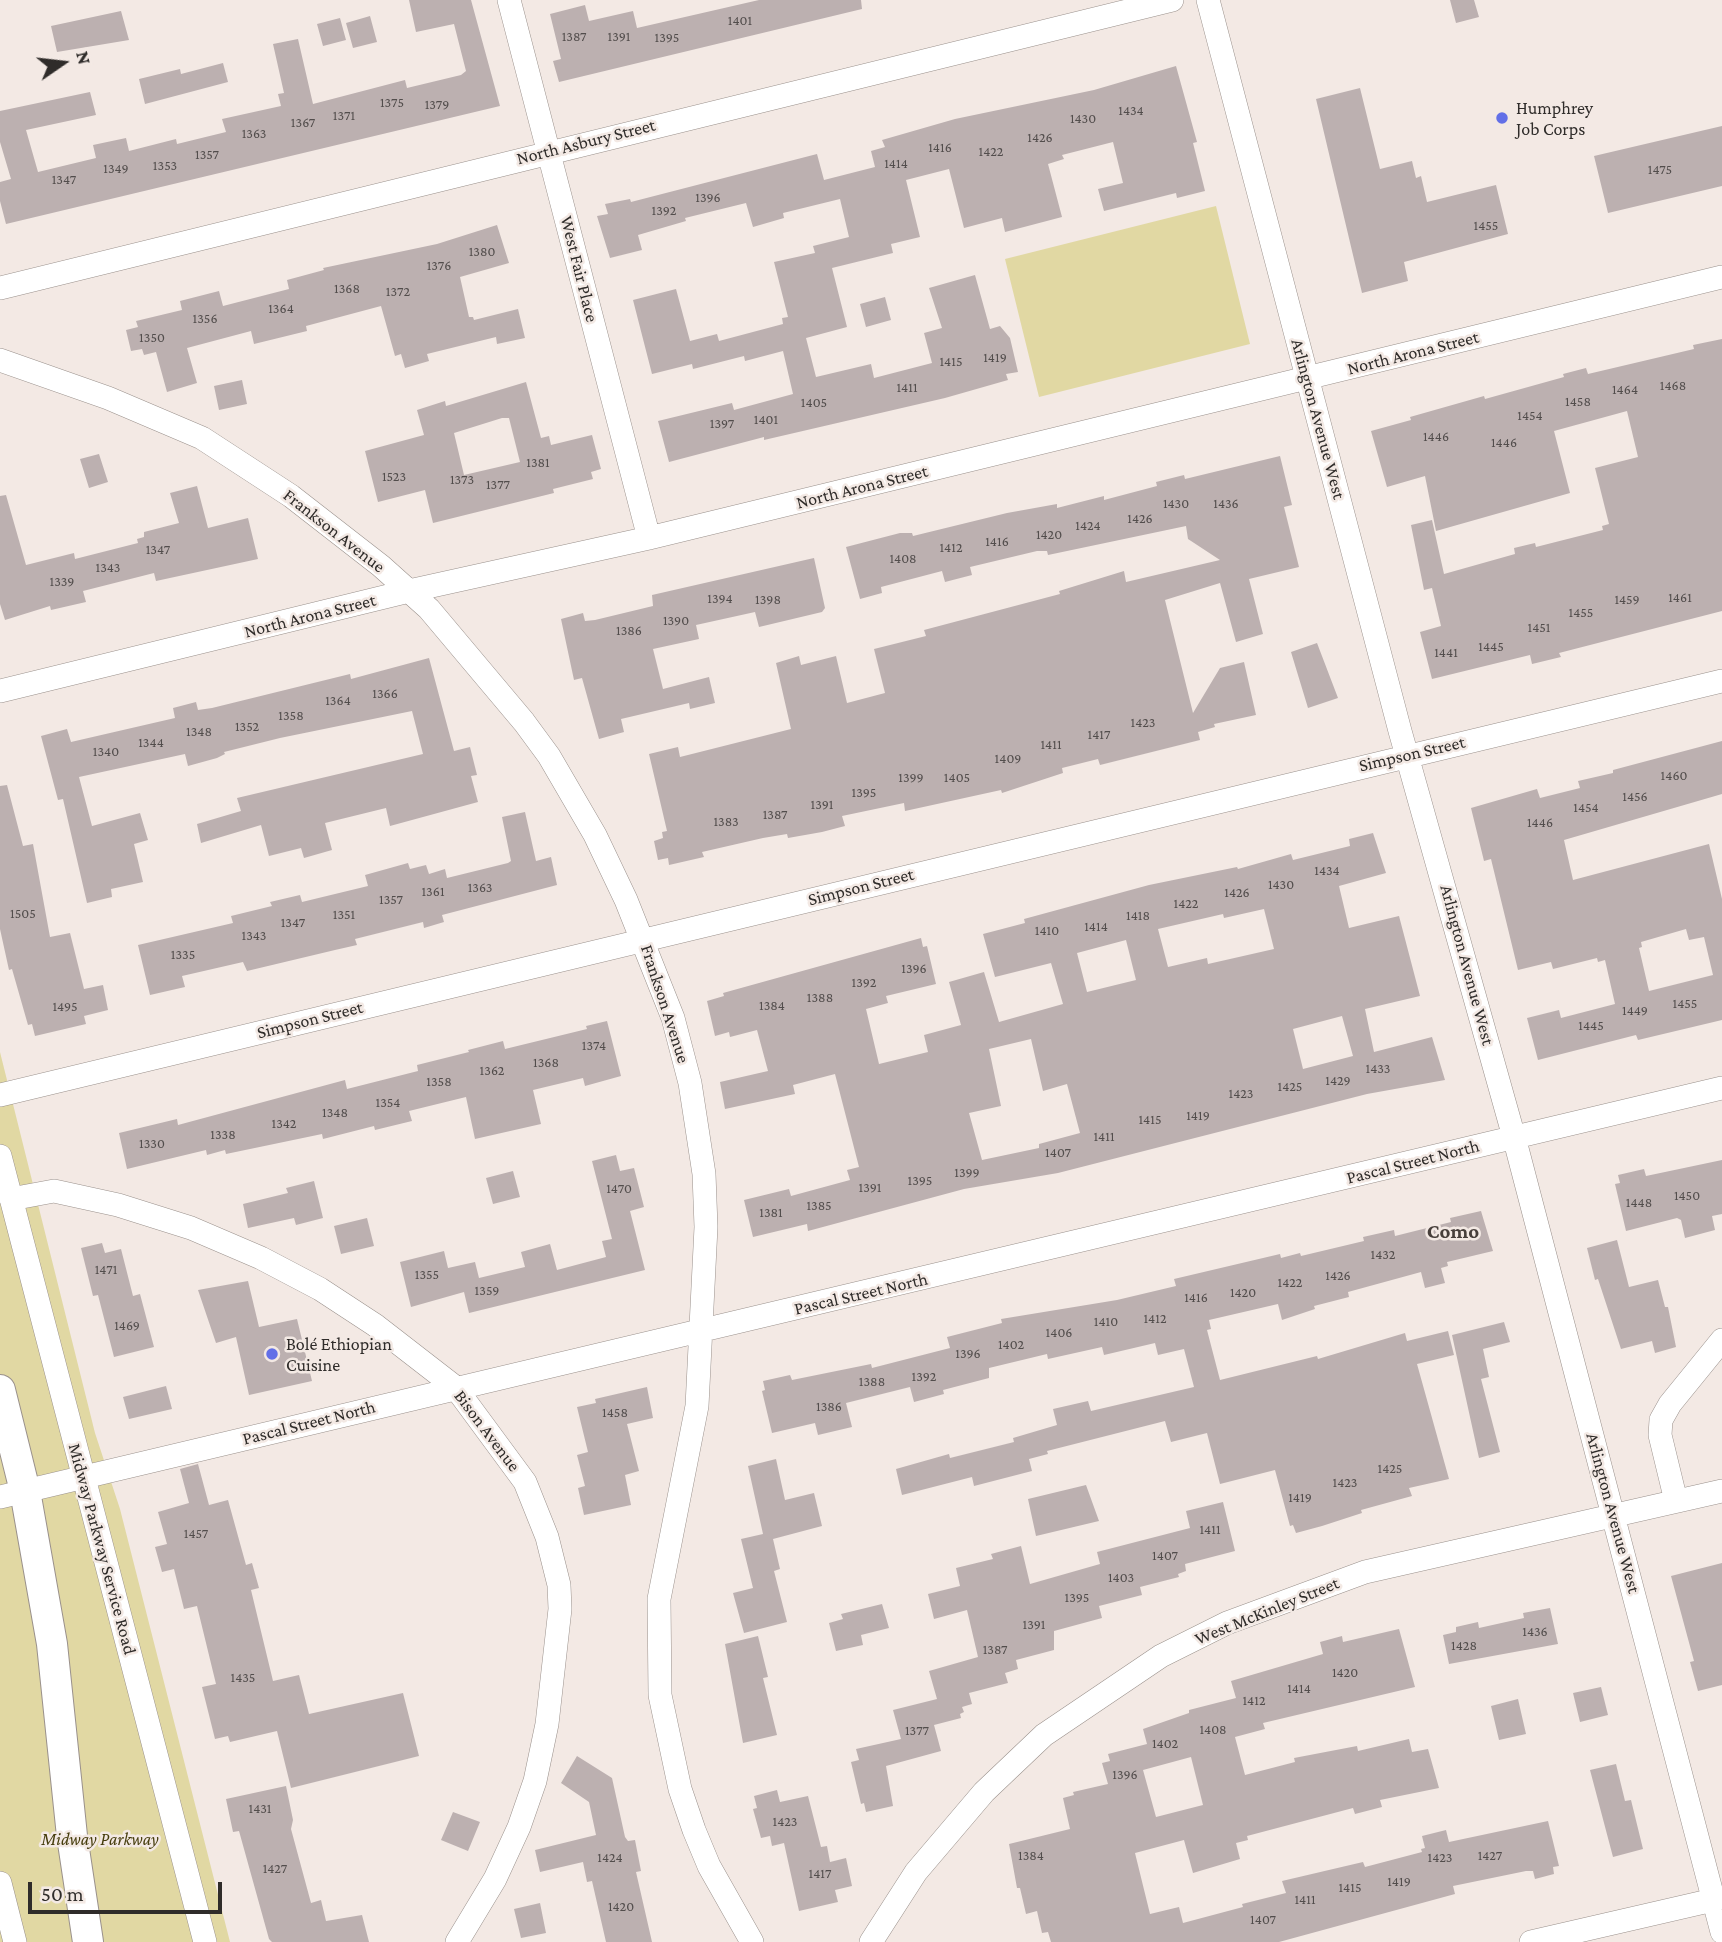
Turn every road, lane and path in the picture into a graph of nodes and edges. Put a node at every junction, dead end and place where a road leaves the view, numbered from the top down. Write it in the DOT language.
graph roads {
  1 [pos="509,0"];
  2 [pos="1172,0"];
  3 [pos="1208,0"];
  4 [pos="549,151"];
  5 [pos="1722,277"];
  6 [pos="0,288"];
  7 [pos="0,360"];
  8 [pos="1308,379"];
  9 [pos="649,538"];
  10 [pos="409,591"];
  11 [pos="1722,681"];
  12 [pos="0,691"];
  13 [pos="1408,755"];
  14 [pos="643,939"];
  15 [pos="1722,1088"];
  16 [pos="0,1095"];
  17 [pos="1514,1137"];
  18 [pos="0,1156"];
  19 [pos="11,1199"];
  20 [pos="702,1330"];
  21 [pos="1722,1340"];
  22 [pos="455,1387"];
  23 [pos="0,1390"];
  24 [pos="83,1477"];
  25 [pos="1722,1491"];
  26 [pos="13,1494"];
  27 [pos="1676,1501"];
  28 [pos="1614,1517"];
  29 [pos="0,1883"];
  30 [pos="1718,1899"];
  31 [pos="1722,1932"];
  32 [pos="15,1942"];
  33 [pos="88,1942"];
  34 [pos="205,1942"];
  35 [pos="457,1942"];
  36 [pos="752,1942"];
  37 [pos="870,1942"];
  38 [pos="1531,1942"];
  1 -- 4 [label="street, West Fair Place"];
  2 -- 4 [label="street, North Asbury Street"];
  3 -- 8 [label="street, Arlington Avenue West"];
  4 -- 6 [label="street, North Asbury Street"];
  4 -- 9 [label="street, West Fair Place"];
  5 -- 8 [label="street, North Arona Street"];
  7 -- 10 [label="street, Frankson Avenue"];
  8 -- 9 [label="street, North Arona Street"];
  8 -- 13 [label="street, Arlington Avenue West"];
  9 -- 10 [label="street, North Arona Street"];
  10 -- 12 [label="street, North Arona Street"];
  10 -- 14 [label="street, Frankson Avenue"];
  11 -- 13 [label="street, Simpson Street"];
  13 -- 14 [label="street, Simpson Street"];
  13 -- 17 [label="street, Arlington Avenue West"];
  14 -- 16 [label="street, Simpson Street"];
  14 -- 20 [label="street, Frankson Avenue"];
  15 -- 17 [label="street, Pascal Street North"];
  17 -- 20 [label="street, Pascal Street North"];
  17 -- 28 [label="street, Arlington Avenue West"];
  18 -- 19 [label="street, Midway Parkway Service Road"];
  19 -- 22 [label="street, Bison Avenue"];
  19 -- 24 [label="street, Midway Parkway Service Road"];
  20 -- 22 [label="street, Pascal Street North"];
  20 -- 36 [label="street, Frankson Avenue"];
  21 -- 27 [label="street"];
  22 -- 24 [label="street, Pascal Street North"];
  22 -- 35 [label="street, Bison Avenue"];
  23 -- 26 [label="street"];
  24 -- 26 [label="street, Pascal Street North"];
  24 -- 34 [label="street, Midway Parkway Service Road"];
  25 -- 27 [label="street, West McKinley Street"];
  26 -- 33 [label="street"];
  27 -- 28 [label="street, West McKinley Street"];
  28 -- 30 [label="street, Arlington Avenue West"];
  28 -- 37 [label="street, West McKinley Street"];
  29 -- 32 [label="street"];
  30 -- 31 [label="street, Arlington Avenue West"];
  30 -- 38 [label="street"];
}
